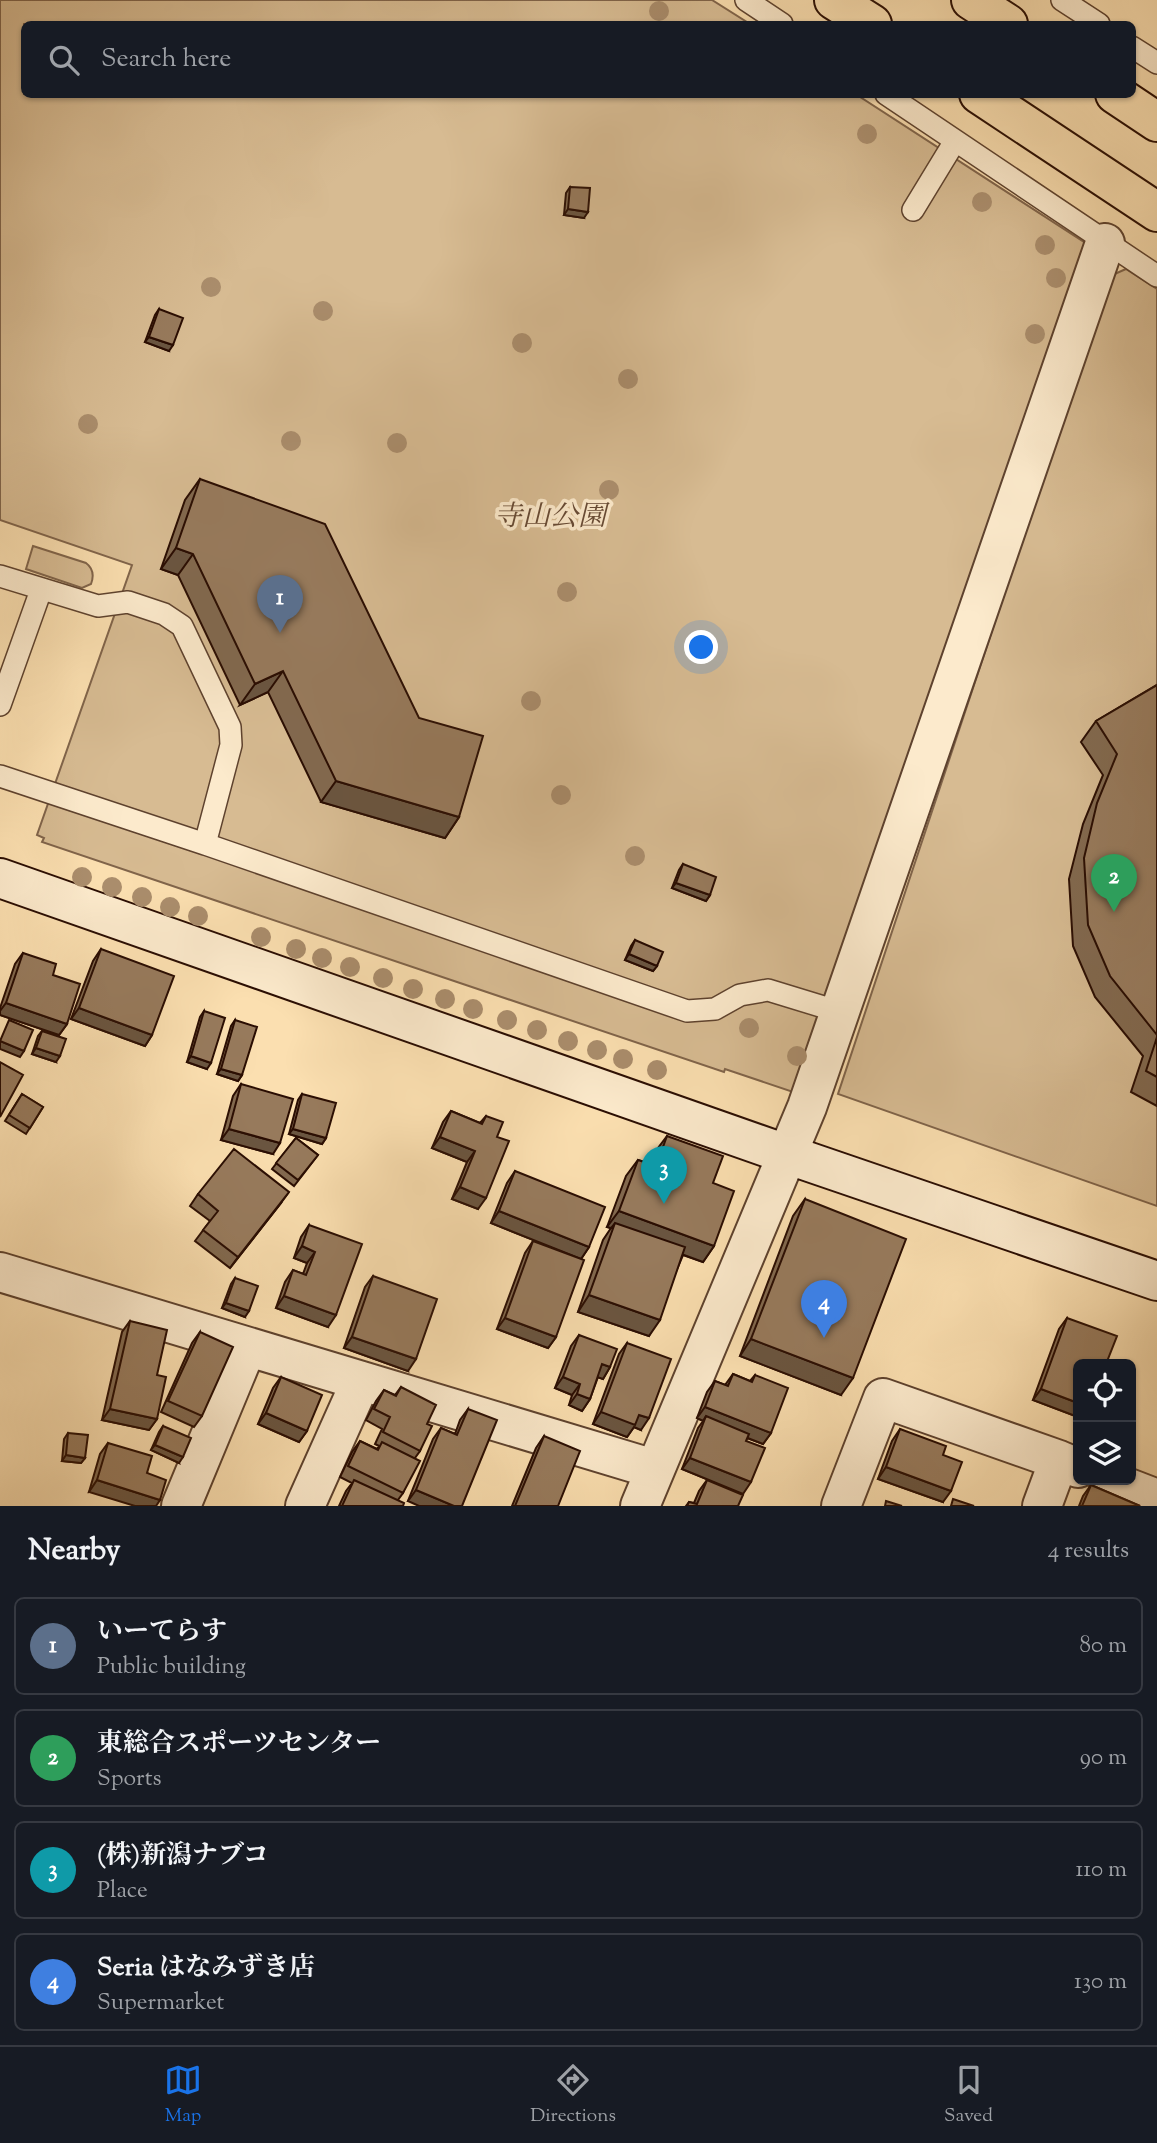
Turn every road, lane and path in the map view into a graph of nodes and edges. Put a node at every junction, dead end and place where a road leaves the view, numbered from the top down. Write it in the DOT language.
graph roads {
  1 [pos="746,0"];
  2 [pos="834,0"];
  3 [pos="971,0"];
  4 [pos="1062,0"];
  5 [pos="778,21"];
  6 [pos="867,21"];
  7 [pos="1003,21"];
  8 [pos="1094,21"];
  9 [pos="1136,50"];
  10 [pos="1157,63"];
  11 [pos="892,98"];
  12 [pos="985,98"];
  13 [pos="1121,98"];
  14 [pos="1157,122"];
  15 [pos="955,141"];
  16 [pos="913,210"];
  17 [pos="1157,212"];
  18 [pos="1105,243"];
  19 [pos="1157,276"];
  20 [pos="0,576"];
  21 [pos="41,590"];
  22 [pos="4,679"];
  23 [pos="0,705"];
  24 [pos="0,776"];
  25 [pos="205,845"];
  26 [pos="3,887"];
  27 [pos="840,1012"];
  28 [pos="786,1154"];
  29 [pos="0,1272"];
  30 [pos="1157,1281"];
  31 [pos="247,1347"];
  32 [pos="361,1381"];
  33 [pos="1069,1464"];
  34 [pos="654,1469"];
  35 [pos="1121,1485"];
  36 [pos="1157,1499"];
  37 [pos="181,1506"];
  38 [pos="305,1506"];
  39 [pos="640,1506"];
  40 [pos="841,1506"];
  41 [pos="1042,1506"];
  1 -- 5 [label="lane"];
  2 -- 6 [label="highway"];
  3 -- 7 [label="highway"];
  4 -- 8 [label="lane"];
  9 -- 10 [label="lane"];
  11 -- 15 [label="lane"];
  12 -- 17 [label="highway"];
  13 -- 14 [label="highway"];
  15 -- 16 [label="lane"];
  15 -- 18 [label="lane"];
  18 -- 19 [label="lane"];
  18 -- 27 [label="street"];
  20 -- 21 [label="lane"];
  21 -- 22 [label="lane"];
  21 -- 25 [label="lane"];
  22 -- 23 [label="lane"];
  24 -- 25 [label="lane"];
  25 -- 27 [label="lane"];
  26 -- 28 [label="street"];
  27 -- 28 [label="street"];
  28 -- 30 [label="street"];
  28 -- 34 [label="street"];
  29 -- 31 [label="street"];
  31 -- 32 [label="street"];
  31 -- 37 [label="street"];
  32 -- 34 [label="street"];
  32 -- 38 [label="street"];
  33 -- 40 [label="street"];
  33 -- 41 [label="street"];
  34 -- 39 [label="street"];
  35 -- 36 [label="street"];
}
